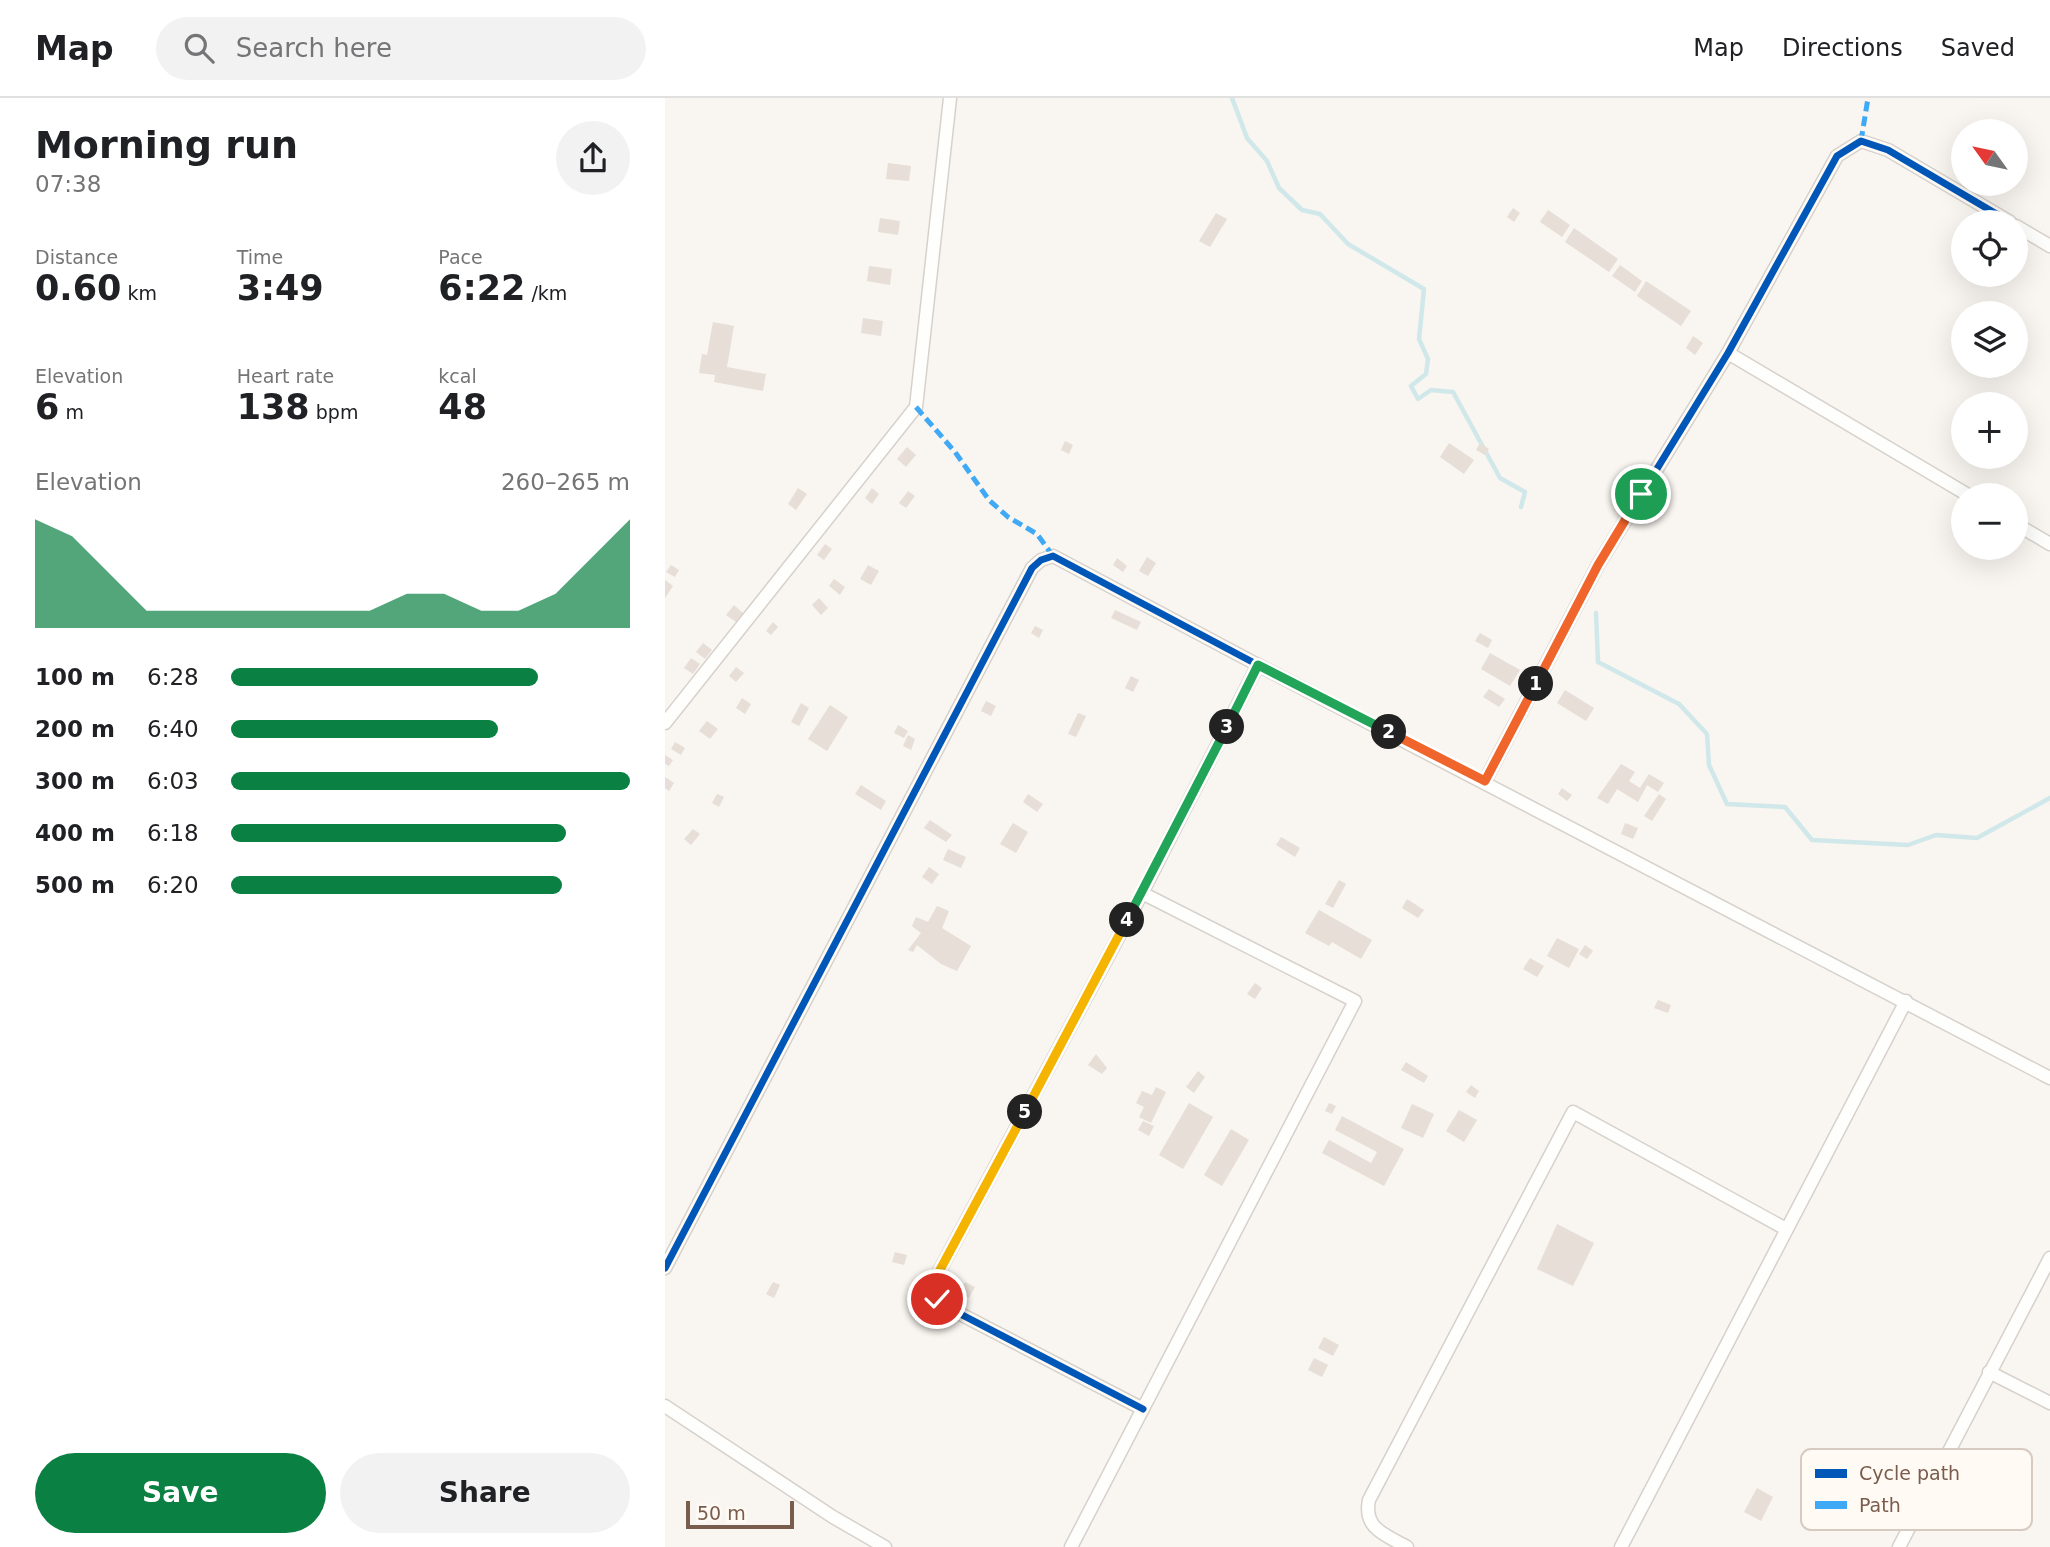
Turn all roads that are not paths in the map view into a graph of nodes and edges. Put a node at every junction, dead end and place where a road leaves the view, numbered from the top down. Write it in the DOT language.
graph roads {
  1 [pos="950,98"];
  2 [pos="1990,210"];
  3 [pos="2028,233"];
  4 [pos="2050,246"];
  5 [pos="1728,353"];
  6 [pos="1951,485"];
  7 [pos="2028,531"];
  8 [pos="2050,544"];
  9 [pos="1258,665"];
  10 [pos="665,723"];
  11 [pos="1485,781"];
  12 [pos="1142,893"];
  13 [pos="1906,1001"];
  14 [pos="2050,1078"];
  15 [pos="1786,1229"];
  16 [pos="2050,1258"];
  17 [pos="665,1268"];
  18 [pos="1990,1372"];
  19 [pos="2050,1403"];
  20 [pos="665,1406"];
  21 [pos="1143,1409"];
  22 [pos="1950,1449"];
  23 [pos="1908,1530"];
  24 [pos="885,1547"];
  25 [pos="1071,1547"];
  26 [pos="1407,1547"];
  27 [pos="1621,1547"];
  28 [pos="1899,1547"];
  1 -- 10 [label="street"];
  2 -- 5 [label="street"];
  3 -- 4 [label="street"];
  5 -- 6 [label="street"];
  5 -- 11 [label="street"];
  7 -- 8 [label="street"];
  9 -- 11 [label="street"];
  9 -- 12 [label="street"];
  9 -- 17 [label="street"];
  11 -- 13 [label="street"];
  12 -- 21 [label="street"];
  12 -- 21 [label="street"];
  13 -- 14 [label="street"];
  13 -- 15 [label="street"];
  15 -- 26 [label="street"];
  15 -- 27 [label="street"];
  16 -- 18 [label="street"];
  18 -- 19 [label="street"];
  18 -- 22 [label="street"];
  20 -- 24 [label="street"];
  21 -- 25 [label="street"];
  23 -- 28 [label="street"];
}
